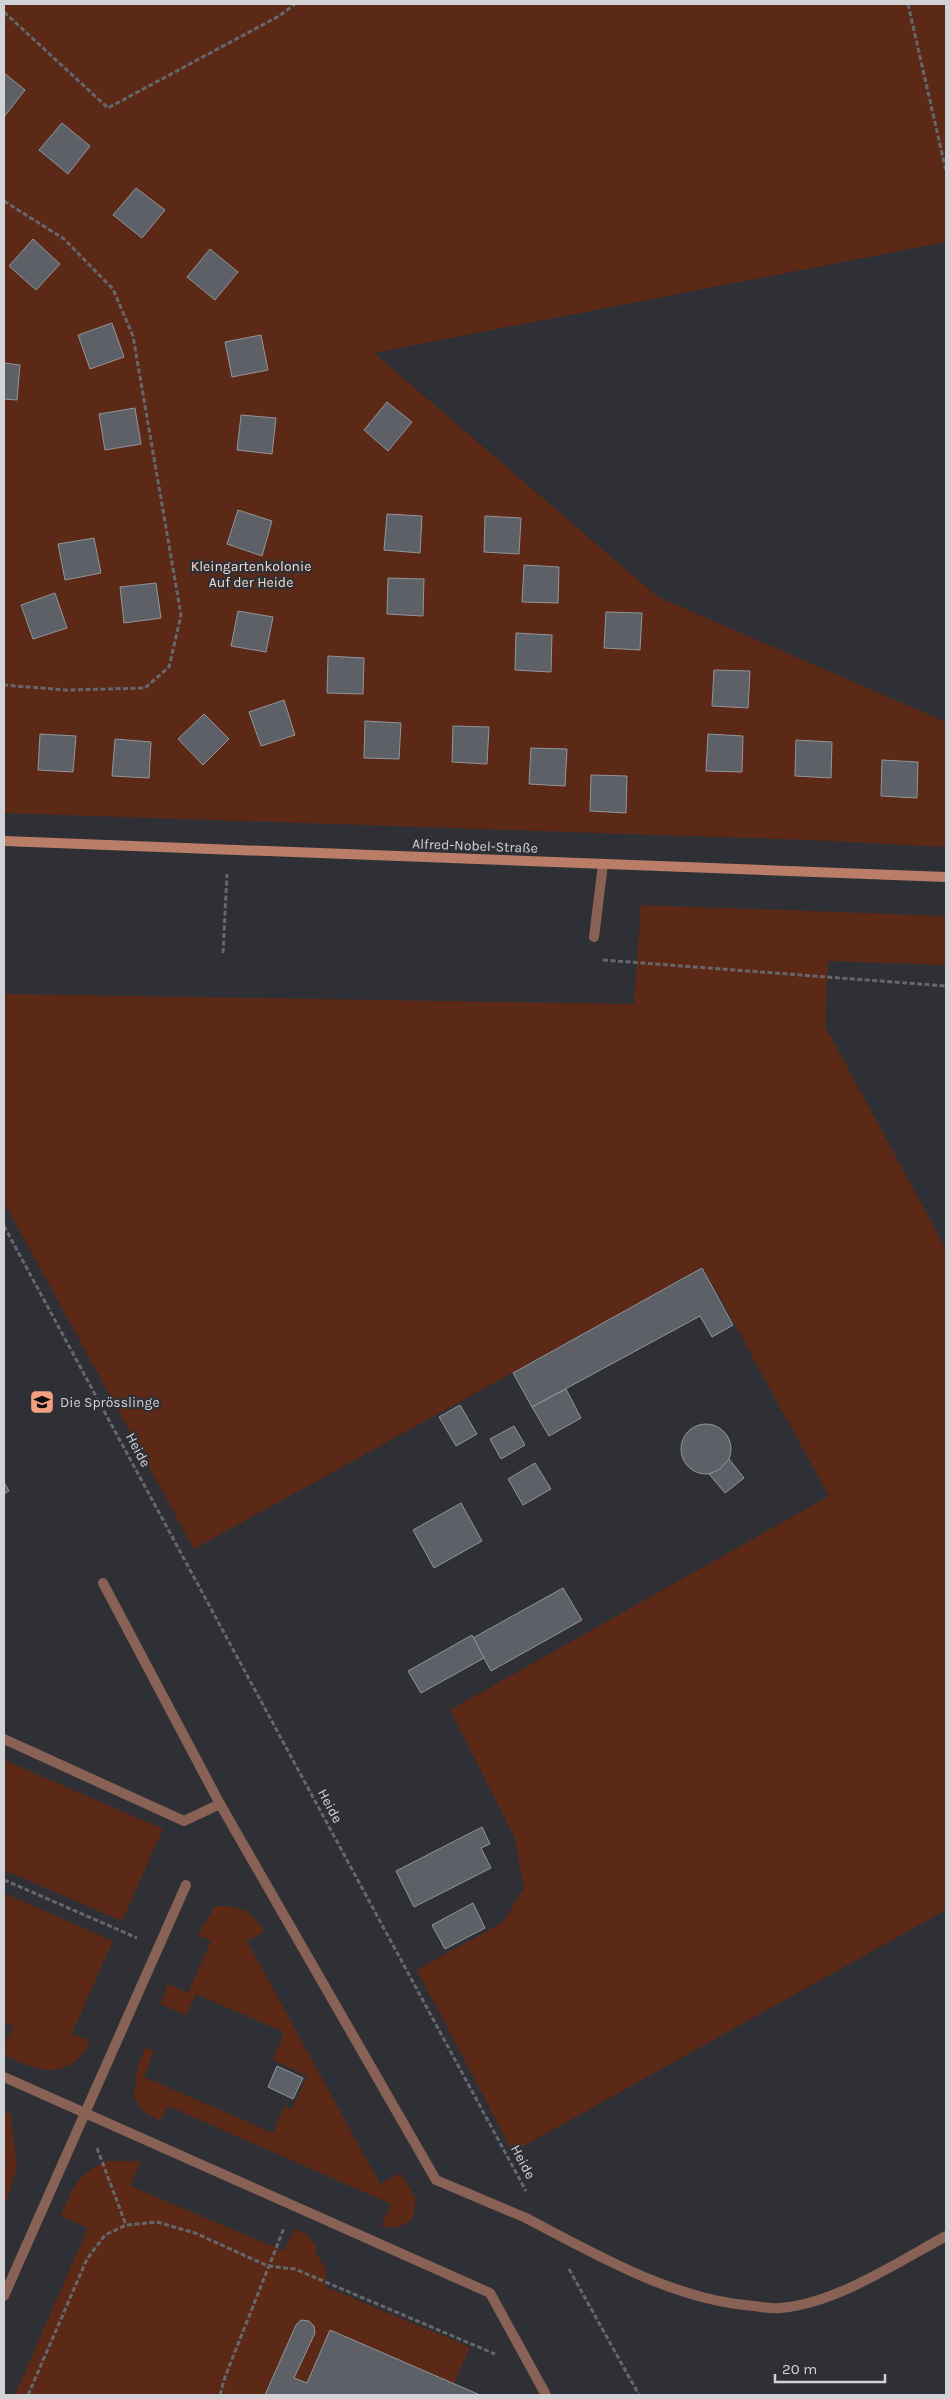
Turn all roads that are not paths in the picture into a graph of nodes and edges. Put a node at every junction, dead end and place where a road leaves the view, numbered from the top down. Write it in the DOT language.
graph roads {
  1 [pos="4,841"];
  2 [pos="603,864"];
  3 [pos="946,877"];
  4 [pos="594,937"];
  5 [pos="103,1583"];
  6 [pos="4,1739"];
  7 [pos="220,1804"];
  8 [pos="186,1885"];
  9 [pos="4,2077"];
  10 [pos="84,2112"];
  11 [pos="946,2236"];
  12 [pos="4,2296"];
  13 [pos="546,2395"];
  1 -- 2 [label="street, Alfred-Nobel-Straße"];
  2 -- 3 [label="street, Alfred-Nobel-Straße"];
  2 -- 4 [label="street"];
  5 -- 7 [label="street"];
  6 -- 7 [label="street"];
  7 -- 11 [label="street"];
  8 -- 10 [label="street"];
  9 -- 10 [label="street"];
  10 -- 12 [label="street"];
  10 -- 13 [label="street"];
}
